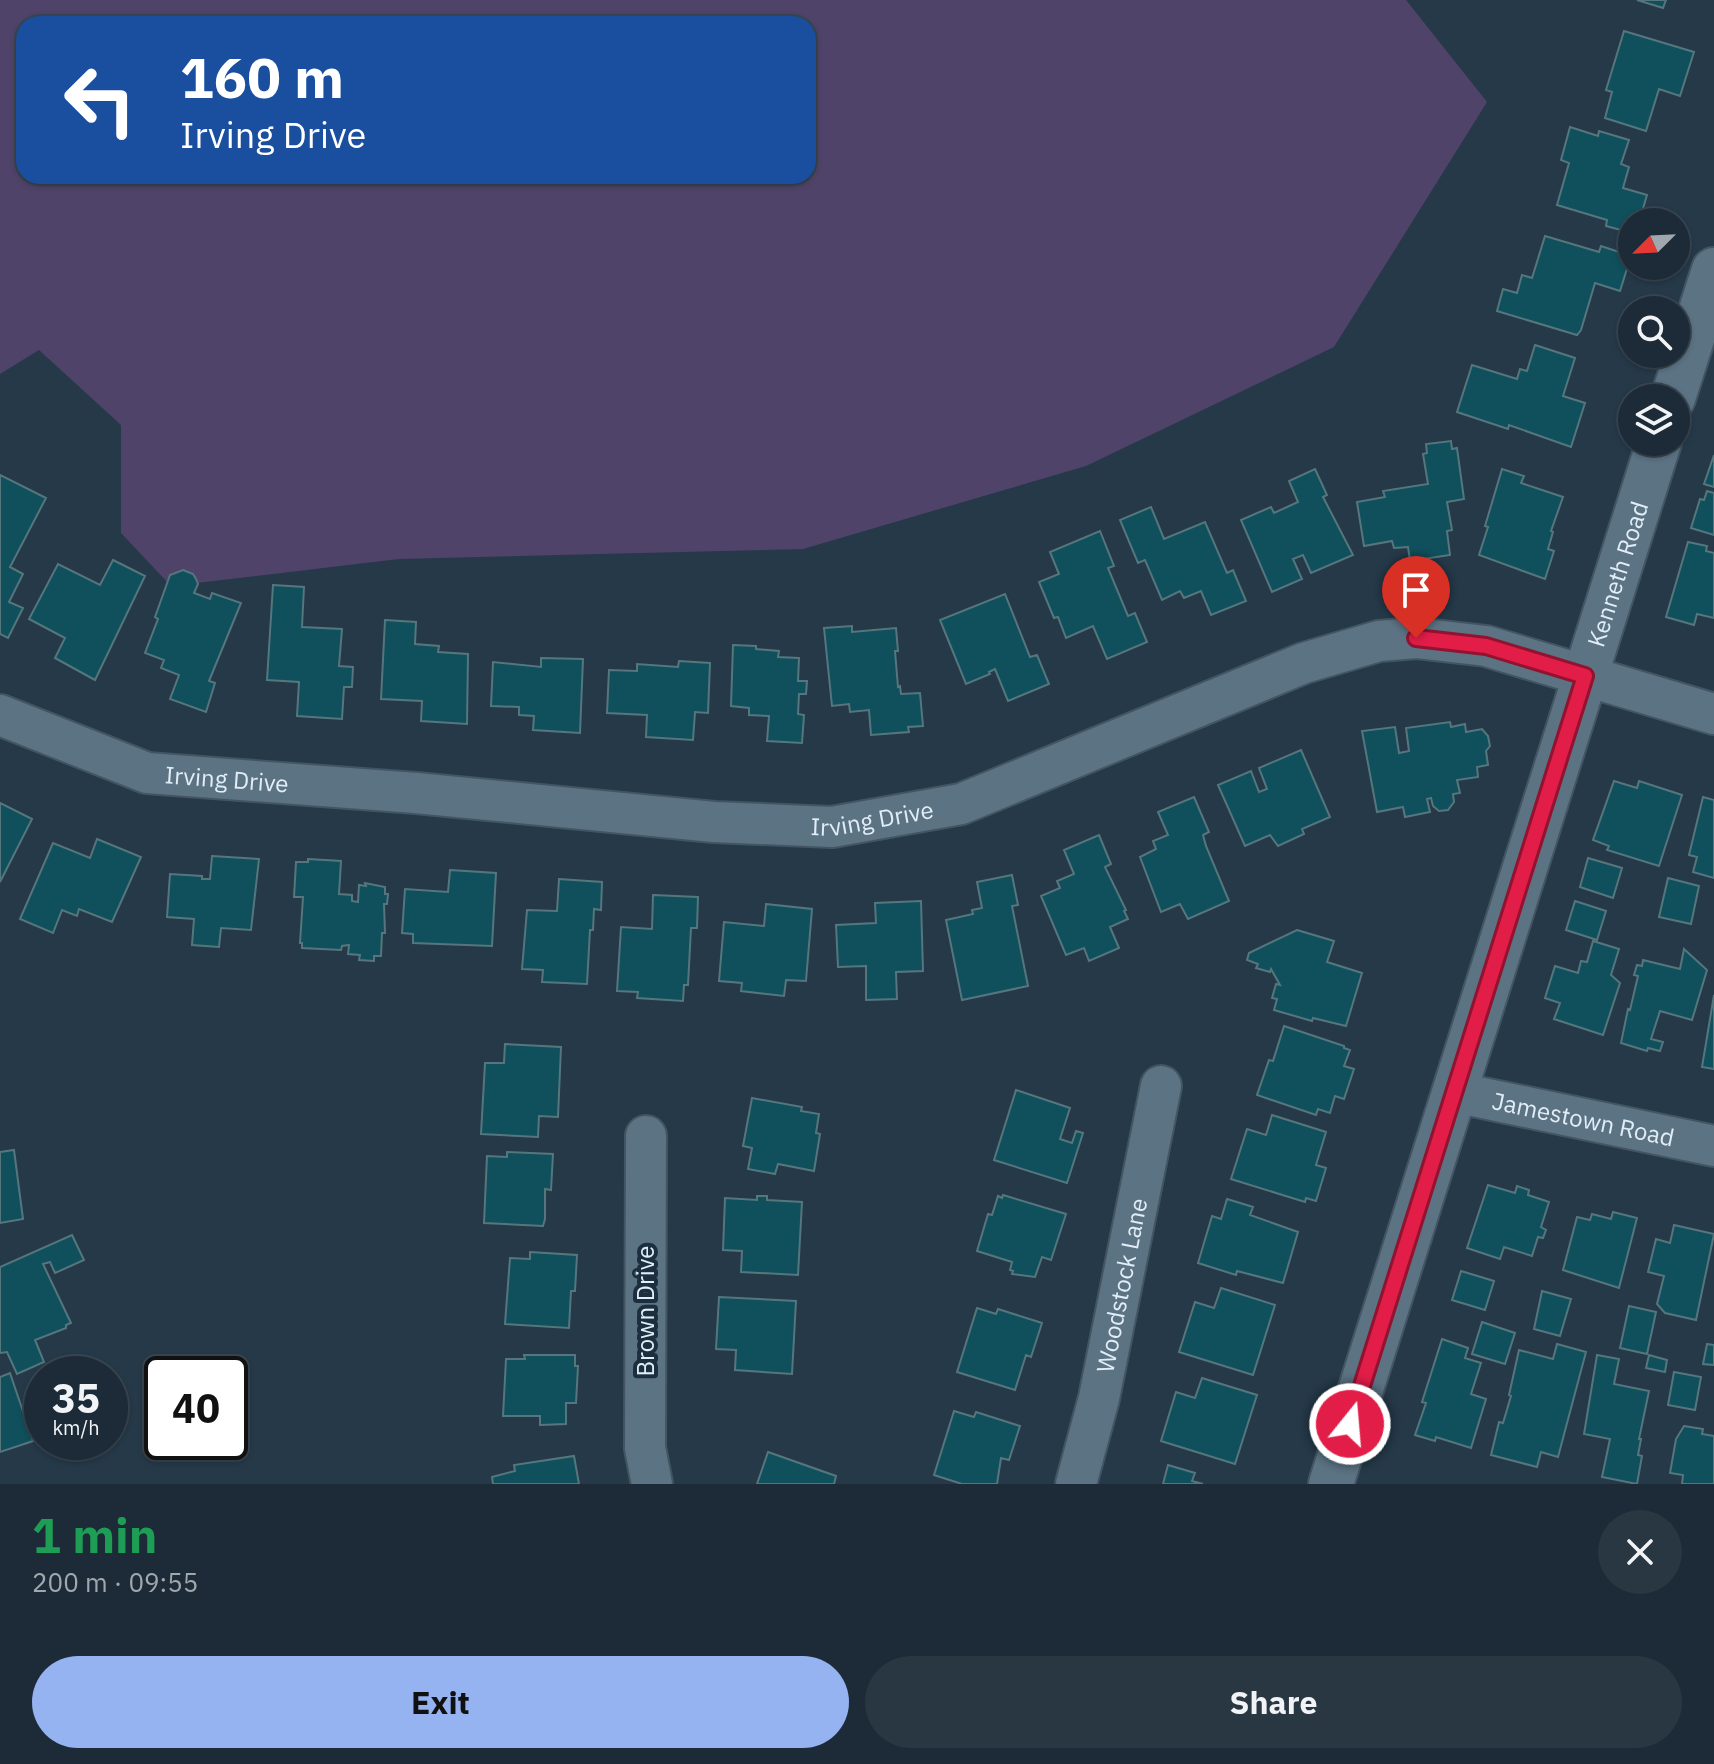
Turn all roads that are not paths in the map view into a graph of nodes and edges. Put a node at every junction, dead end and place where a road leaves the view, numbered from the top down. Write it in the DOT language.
graph roads {
  1 [pos="1713,279"];
  2 [pos="1678,384"];
  3 [pos="1655,456"];
  4 [pos="1585,676"];
  5 [pos="1714,714"];
  6 [pos="0,715"];
  7 [pos="1161,1086"];
  8 [pos="1454,1092"];
  9 [pos="646,1136"];
  10 [pos="1714,1146"];
  11 [pos="652,1484"];
  12 [pos="1076,1484"];
  13 [pos="1331,1484"];
  1 -- 2 [label="street"];
  3 -- 4 [label="street, Kenneth Road"];
  4 -- 5 [label="street, Irving Drive"];
  4 -- 6 [label="street, Irving Drive"];
  4 -- 8 [label="street, Kenneth Road"];
  7 -- 12 [label="street, Woodstock Lane"];
  8 -- 10 [label="street, Jamestown Road"];
  8 -- 13 [label="street, Kenneth Road"];
  9 -- 11 [label="street, Brown Drive"];
}
